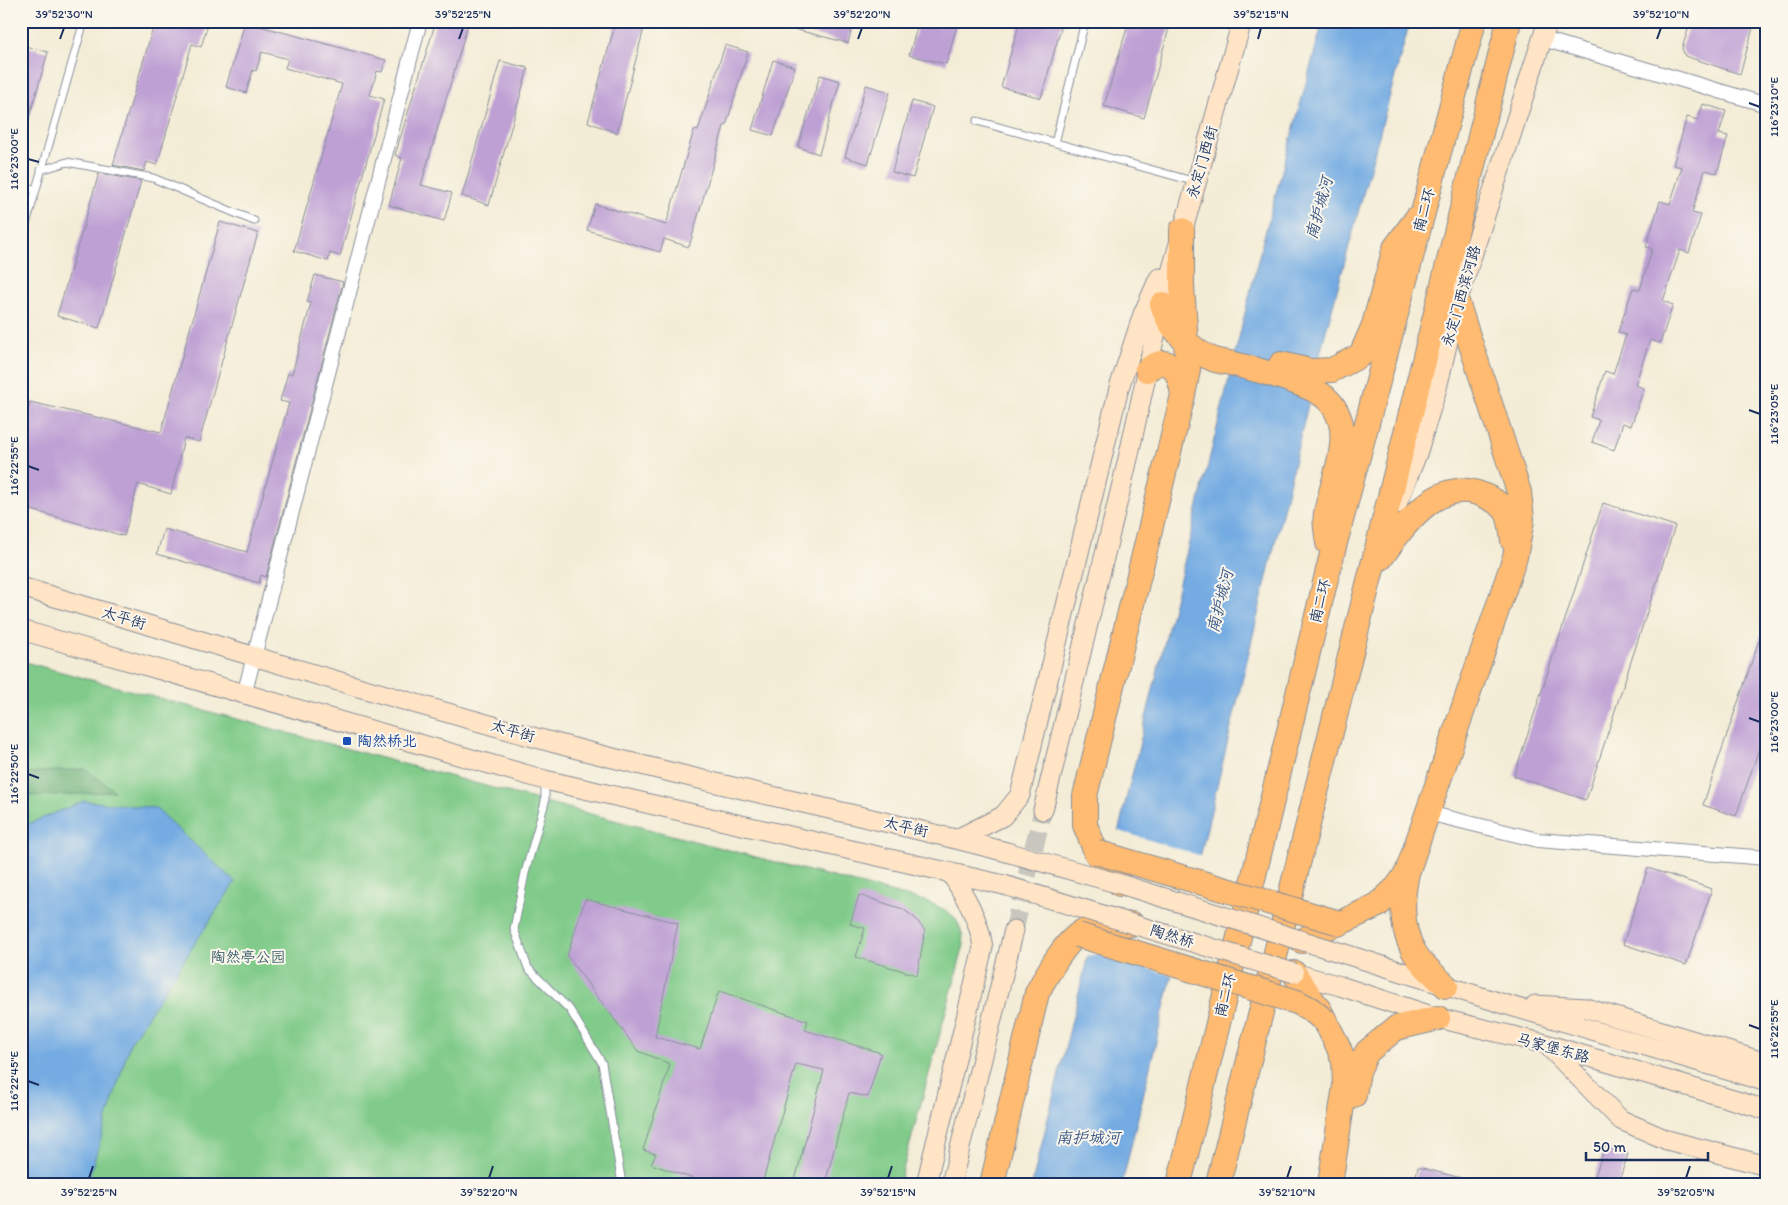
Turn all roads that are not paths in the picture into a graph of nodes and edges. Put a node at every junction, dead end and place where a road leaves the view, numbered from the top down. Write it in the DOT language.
graph roads {
  1 [pos="84,21"];
  2 [pos="420,21"];
  3 [pos="1085,21"];
  4 [pos="1242,21"];
  5 [pos="1474,21"];
  6 [pos="1509,21"];
  7 [pos="1545,30"];
  8 [pos="1767,105"];
  9 [pos="977,121"];
  10 [pos="1055,143"];
  11 [pos="42,170"];
  12 [pos="1196,182"];
  13 [pos="21,186"];
  14 [pos="36,190"];
  15 [pos="1424,208"];
  16 [pos="254,221"];
  17 [pos="1182,230"];
  18 [pos="21,242"];
  19 [pos="1457,302"];
  20 [pos="1172,304"];
  21 [pos="1185,340"];
  22 [pos="1218,356"];
  23 [pos="1147,370"];
  24 [pos="1183,396"];
  25 [pos="1515,557"];
  26 [pos="1330,562"];
  27 [pos="1372,570"];
  28 [pos="21,587"];
  29 [pos="21,630"];
  30 [pos="255,657"];
  31 [pos="244,695"];
  32 [pos="545,780"];
  33 [pos="1043,810"];
  34 [pos="1428,813"];
  35 [pos="957,839"];
  36 [pos="1096,852"];
  37 [pos="1767,858"];
  38 [pos="950,872"];
  39 [pos="1407,873"];
  40 [pos="1120,884"];
  41 [pos="1340,923"];
  42 [pos="1132,924"];
  43 [pos="1014,930"];
  44 [pos="1078,935"];
  45 [pos="1302,941"];
  46 [pos="1294,973"];
  47 [pos="1340,986"];
  48 [pos="1446,986"];
  49 [pos="1504,1004"];
  50 [pos="1438,1018"];
  51 [pos="1325,1021"];
  52 [pos="1546,1044"];
  53 [pos="1767,1063"];
  54 [pos="1767,1082"];
  55 [pos="1767,1110"];
  56 [pos="1767,1166"];
  57 [pos="622,1184"];
  58 [pos="926,1184"];
  59 [pos="951,1184"];
  60 [pos="992,1184"];
  61 [pos="1179,1184"];
  62 [pos="1218,1184"];
  63 [pos="1330,1184"];
  64 [pos="1342,1184"];
  1 -- 11 [label="lane"];
  2 -- 30 [label="street"];
  3 -- 10 [label="lane"];
  4 -- 12 [label="main road, 永定门西街"];
  5 -- 15 [label="highway, 南二环"];
  6 -- 27 [label="highway"];
  7 -- 8 [label="street"];
  7 -- 19 [label="main road, 永定门西滨河路"];
  9 -- 10 [label="lane"];
  10 -- 12 [label="lane"];
  11 -- 14 [label="lane"];
  11 -- 16 [label="lane"];
  12 -- 17 [label="main road, 永定门西街"];
  13 -- 14 [label="lane"];
  14 -- 18 [label="lane"];
  15 -- 22 [label="highway"];
  15 -- 26 [label="highway, 南二环"];
  17 -- 20 [label="highway"];
  17 -- 35 [label="main road, 永定门西街"];
  19 -- 25 [label="highway"];
  19 -- 27 [label="main road, 永定门西滨河路"];
  20 -- 21 [label="highway"];
  20 -- 22 [label="highway"];
  20 -- 23 [label="main road"];
  21 -- 22 [label="highway"];
  21 -- 24 [label="highway"];
  22 -- 24 [label="highway"];
  22 -- 26 [label="highway"];
  23 -- 24 [label="highway"];
  23 -- 33 [label="main road"];
  24 -- 36 [label="highway"];
  25 -- 27 [label="highway"];
  25 -- 34 [label="highway"];
  26 -- 61 [label="highway, 南二环"];
  27 -- 62 [label="highway"];
  28 -- 30 [label="main road, 太平街"];
  29 -- 31 [label="main road"];
  30 -- 31 [label="street"];
  30 -- 35 [label="main road, 太平街"];
  31 -- 32 [label="main road"];
  32 -- 38 [label="main road"];
  32 -- 57 [label="lane"];
  34 -- 37 [label="street"];
  34 -- 39 [label="highway"];
  35 -- 40 [label="main road, 太平街, bridge"];
  36 -- 40 [label="highway"];
  36 -- 41 [label="highway, bridge"];
  38 -- 42 [label="main road, 陶然桥, bridge"];
  38 -- 58 [label="main road"];
  39 -- 41 [label="highway"];
  39 -- 48 [label="highway"];
  40 -- 45 [label="main road, bridge"];
  41 -- 45 [label="highway"];
  42 -- 44 [label="highway, bridge"];
  42 -- 46 [label="main road, 陶然桥, bridge"];
  43 -- 59 [label="main road"];
  44 -- 51 [label="highway, bridge"];
  44 -- 60 [label="highway"];
  45 -- 48 [label="main road, 马家堡东路, bridge"];
  46 -- 47 [label="main road, 陶然桥"];
  46 -- 51 [label="highway, bridge"];
  47 -- 50 [label="main road, 马家堡东路"];
  48 -- 49 [label="main road, 马家堡东路"];
  49 -- 53 [label="main road"];
  49 -- 54 [label="main road, 马家堡东路"];
  50 -- 52 [label="main road, 马家堡东路"];
  50 -- 64 [label="highway"];
  51 -- 63 [label="highway"];
  52 -- 55 [label="main road, 马家堡东路"];
  52 -- 56 [label="main road"];
}
